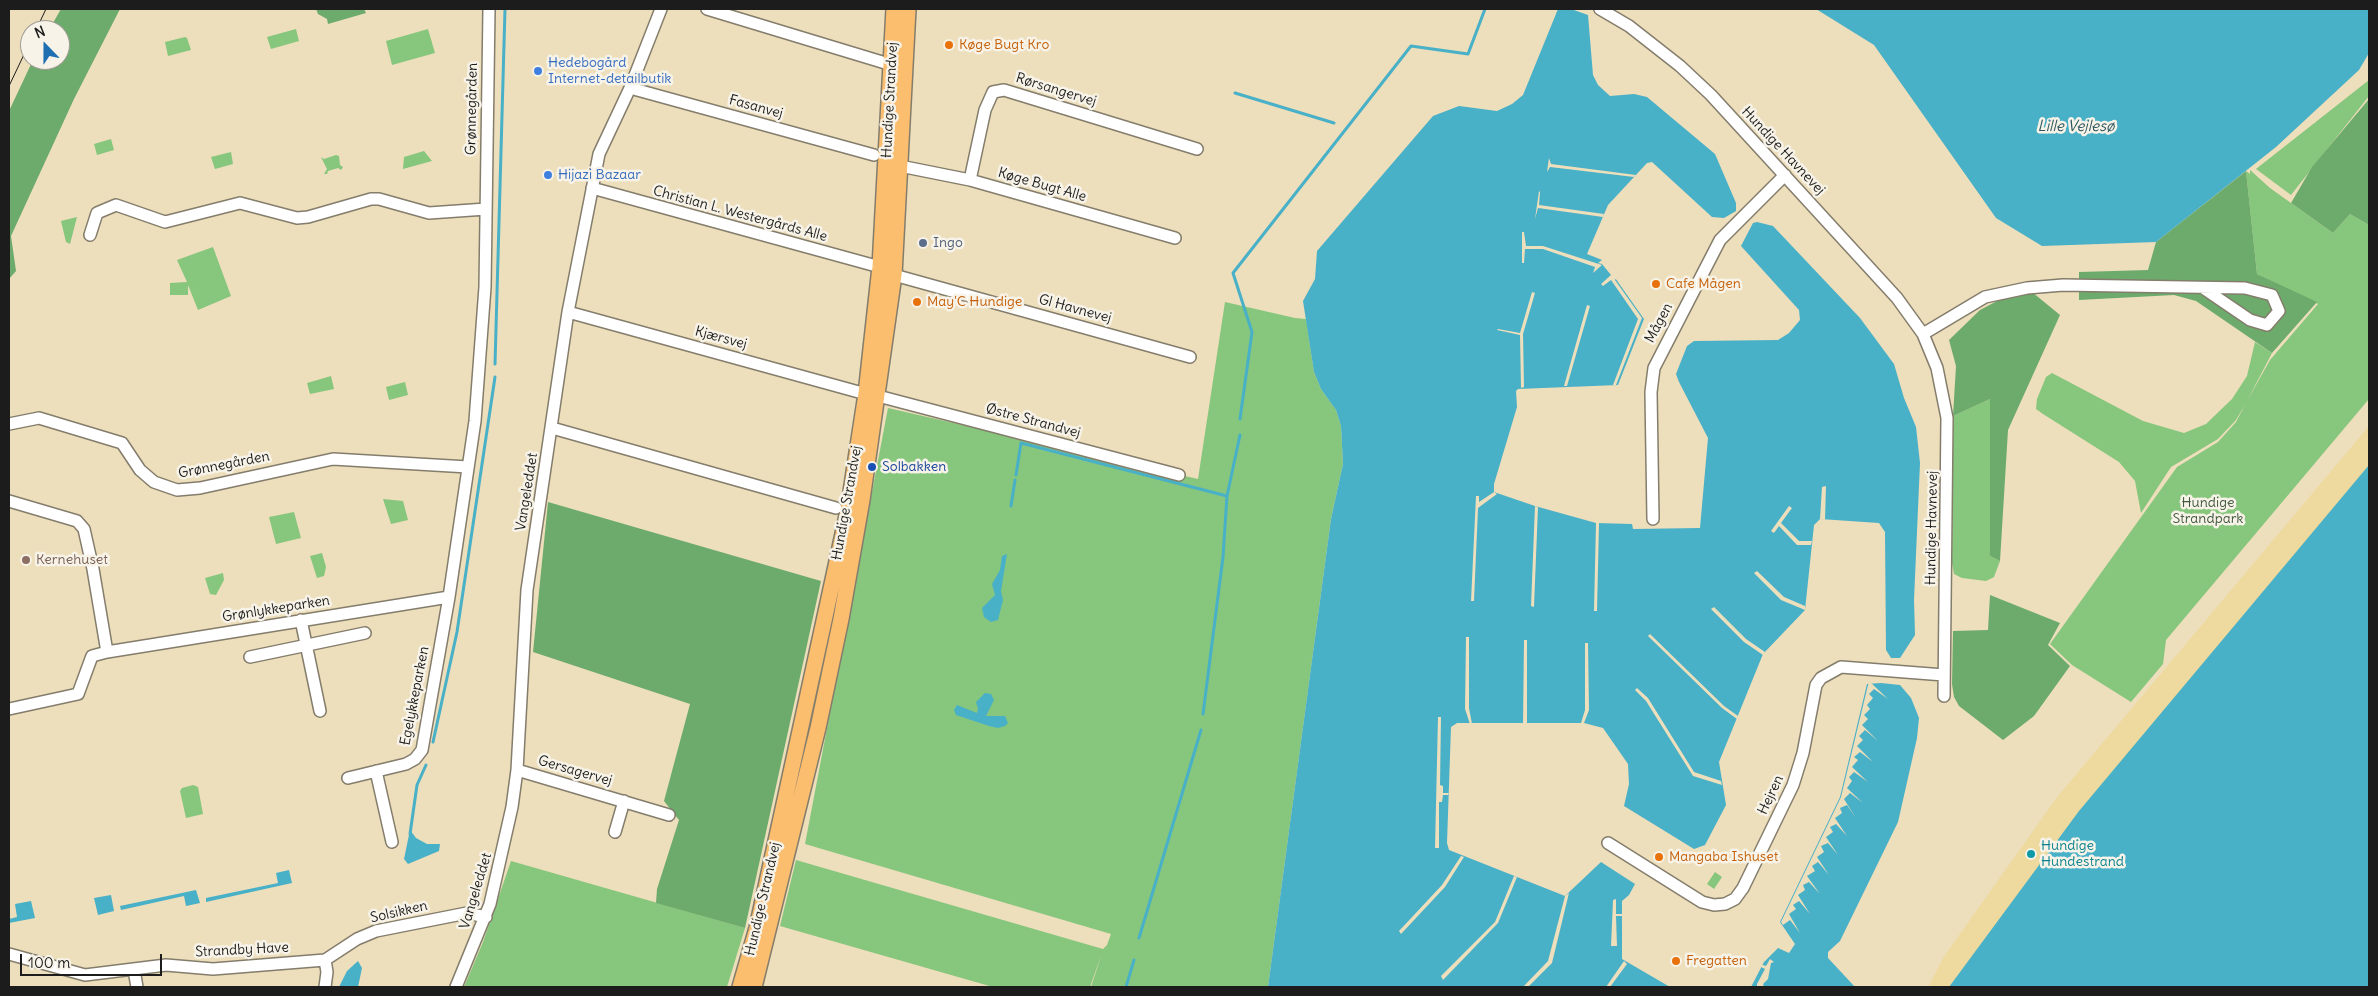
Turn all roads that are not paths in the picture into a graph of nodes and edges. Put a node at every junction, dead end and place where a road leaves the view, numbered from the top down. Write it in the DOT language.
graph roads {
  1 [pos="489,9"];
  2 [pos="661,9"];
  3 [pos="707,9"];
  4 [pos="894,9"];
  5 [pos="908,9"];
  6 [pos="1600,9"];
  7 [pos="892,65"];
  8 [pos="630,88"];
  9 [pos="1197,149"];
  10 [pos="874,155"];
  11 [pos="900,166"];
  12 [pos="1785,175"];
  13 [pos="970,180"];
  14 [pos="592,188"];
  15 [pos="486,209"];
  16 [pos="90,234"];
  17 [pos="1175,238"];
  18 [pos="880,267"];
  19 [pos="894,275"];
  20 [pos="2203,288"];
  21 [pos="568,312"];
  22 [pos="1923,334"];
  23 [pos="1190,357"];
  24 [pos="872,395"];
  25 [pos="9,424"];
  26 [pos="552,428"];
  27 [pos="468,467"];
  28 [pos="1179,476"];
  29 [pos="9,501"];
  30 [pos="836,508"];
  31 [pos="1653,519"];
  32 [pos="448,597"];
  33 [pos="302,620"];
  34 [pos="365,633"];
  35 [pos="306,645"];
  36 [pos="107,652"];
  37 [pos="250,656"];
  38 [pos="1944,675"];
  39 [pos="1944,696"];
  40 [pos="9,709"];
  41 [pos="320,711"];
  42 [pos="518,770"];
  43 [pos="376,771"];
  44 [pos="348,778"];
  45 [pos="624,800"];
  46 [pos="669,815"];
  47 [pos="615,832"];
  48 [pos="392,842"];
  49 [pos="1608,843"];
  50 [pos="486,917"];
  51 [pos="9,954"];
  52 [pos="325,960"];
  53 [pos="134,970"];
  54 [pos="137,987"];
  55 [pos="325,987"];
  56 [pos="456,987"];
  57 [pos="740,987"];
  58 [pos="754,987"];
  1 -- 15 [label="street, Grønnegården"];
  2 -- 8 [label="street, Vangeleddet"];
  3 -- 7 [label="street"];
  4 -- 7 [label="main road, Hundige Strandvej"];
  5 -- 11 [label="main road, Hundige Strandvej"];
  6 -- 12 [label="street, Hundige Havnevej"];
  7 -- 18 [label="main road, Hundige Strandvej"];
  8 -- 10 [label="street, Fasanvej"];
  8 -- 14 [label="street, Vangeleddet"];
  9 -- 13 [label="street, Rørsangervej"];
  11 -- 13 [label="street, Køge Bugt Alle"];
  11 -- 19 [label="main road, Hundige Strandvej"];
  12 -- 22 [label="street, Hundige Havnevej"];
  12 -- 31 [label="street, Mågen"];
  13 -- 17 [label="street, Køge Bugt Alle"];
  14 -- 18 [label="street, Christian L. Westergårds Alle"];
  14 -- 21 [label="street, Vangeleddet"];
  15 -- 16 [label="street"];
  15 -- 27 [label="street, Grønnegården"];
  18 -- 24 [label="main road, Hundige Strandvej"];
  19 -- 23 [label="street, Gl Havnevej"];
  19 -- 24 [label="main road, Hundige Strandvej"];
  20 -- 20 [label="street"];
  20 -- 22 [label="street"];
  21 -- 24 [label="street, Kjærsvej"];
  21 -- 26 [label="street, Vangeleddet"];
  22 -- 38 [label="street, Hundige Havnevej"];
  24 -- 28 [label="street, Østre Strandvej"];
  24 -- 57 [label="main road, Hundige Strandvej"];
  24 -- 58 [label="main road, Hundige Strandvej"];
  25 -- 27 [label="street, Grønnegården"];
  26 -- 30 [label="street"];
  26 -- 42 [label="street, Vangeleddet"];
  27 -- 32 [label="street, Grønnegården"];
  29 -- 36 [label="street"];
  32 -- 33 [label="street, Grønlykkeparken"];
  32 -- 43 [label="street, Egelykkeparken"];
  33 -- 35 [label="street"];
  33 -- 36 [label="street, Grønlykkeparken"];
  34 -- 35 [label="street"];
  35 -- 37 [label="street"];
  35 -- 41 [label="street"];
  36 -- 40 [label="street, Grønlykkeparken"];
  38 -- 39 [label="street, Hundige Havnevej"];
  38 -- 49 [label="street, Hejren"];
  42 -- 45 [label="street, Gersagervej"];
  42 -- 50 [label="street, Vangeleddet"];
  43 -- 44 [label="street, Egelykkeparken"];
  43 -- 48 [label="street"];
  45 -- 46 [label="street, Gersagervej"];
  45 -- 47 [label="street, Gersagervej"];
  50 -- 52 [label="street, Solsikken"];
  50 -- 56 [label="street, Vangeleddet"];
  51 -- 53 [label="street, Strandby Have"];
  52 -- 53 [label="street, Strandby Have"];
  52 -- 55 [label="street"];
  53 -- 54 [label="street"];
}
